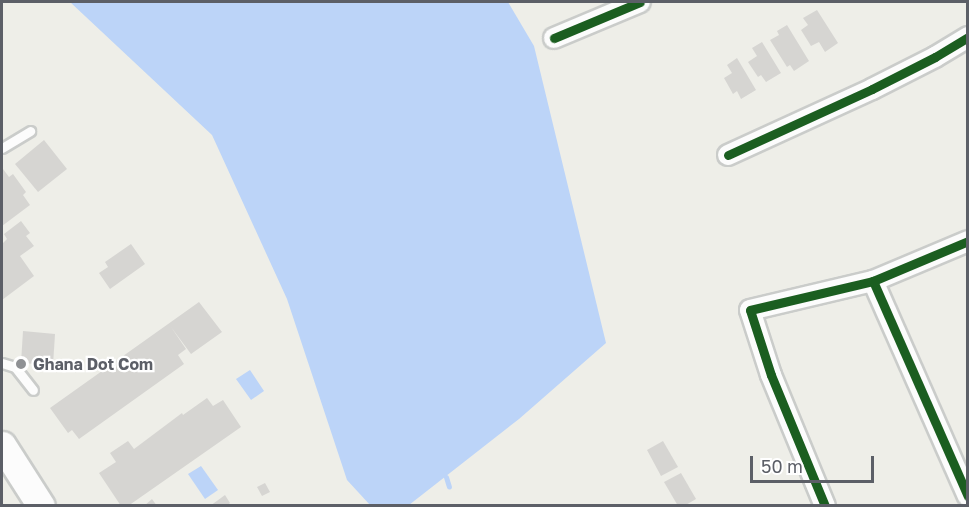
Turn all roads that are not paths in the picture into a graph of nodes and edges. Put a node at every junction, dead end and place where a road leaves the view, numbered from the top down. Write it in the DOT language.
graph roads {
  1 [pos="640,2"];
  2 [pos="968,37"];
  3 [pos="554,39"];
  4 [pos="30,131"];
  5 [pos="2,148"];
  6 [pos="728,155"];
  7 [pos="968,241"];
  8 [pos="873,281"];
  9 [pos="2,363"];
  10 [pos="33,390"];
  11 [pos="2,446"];
  12 [pos="968,496"];
  13 [pos="41,506"];
  14 [pos="825,506"];
  1 -- 3 [label="street"];
  2 -- 6 [label="street"];
  4 -- 5 [label="lane"];
  7 -- 8 [label="street"];
  8 -- 12 [label="street"];
  8 -- 14 [label="street"];
  9 -- 10 [label="lane"];
  11 -- 13 [label="main road"];
}
